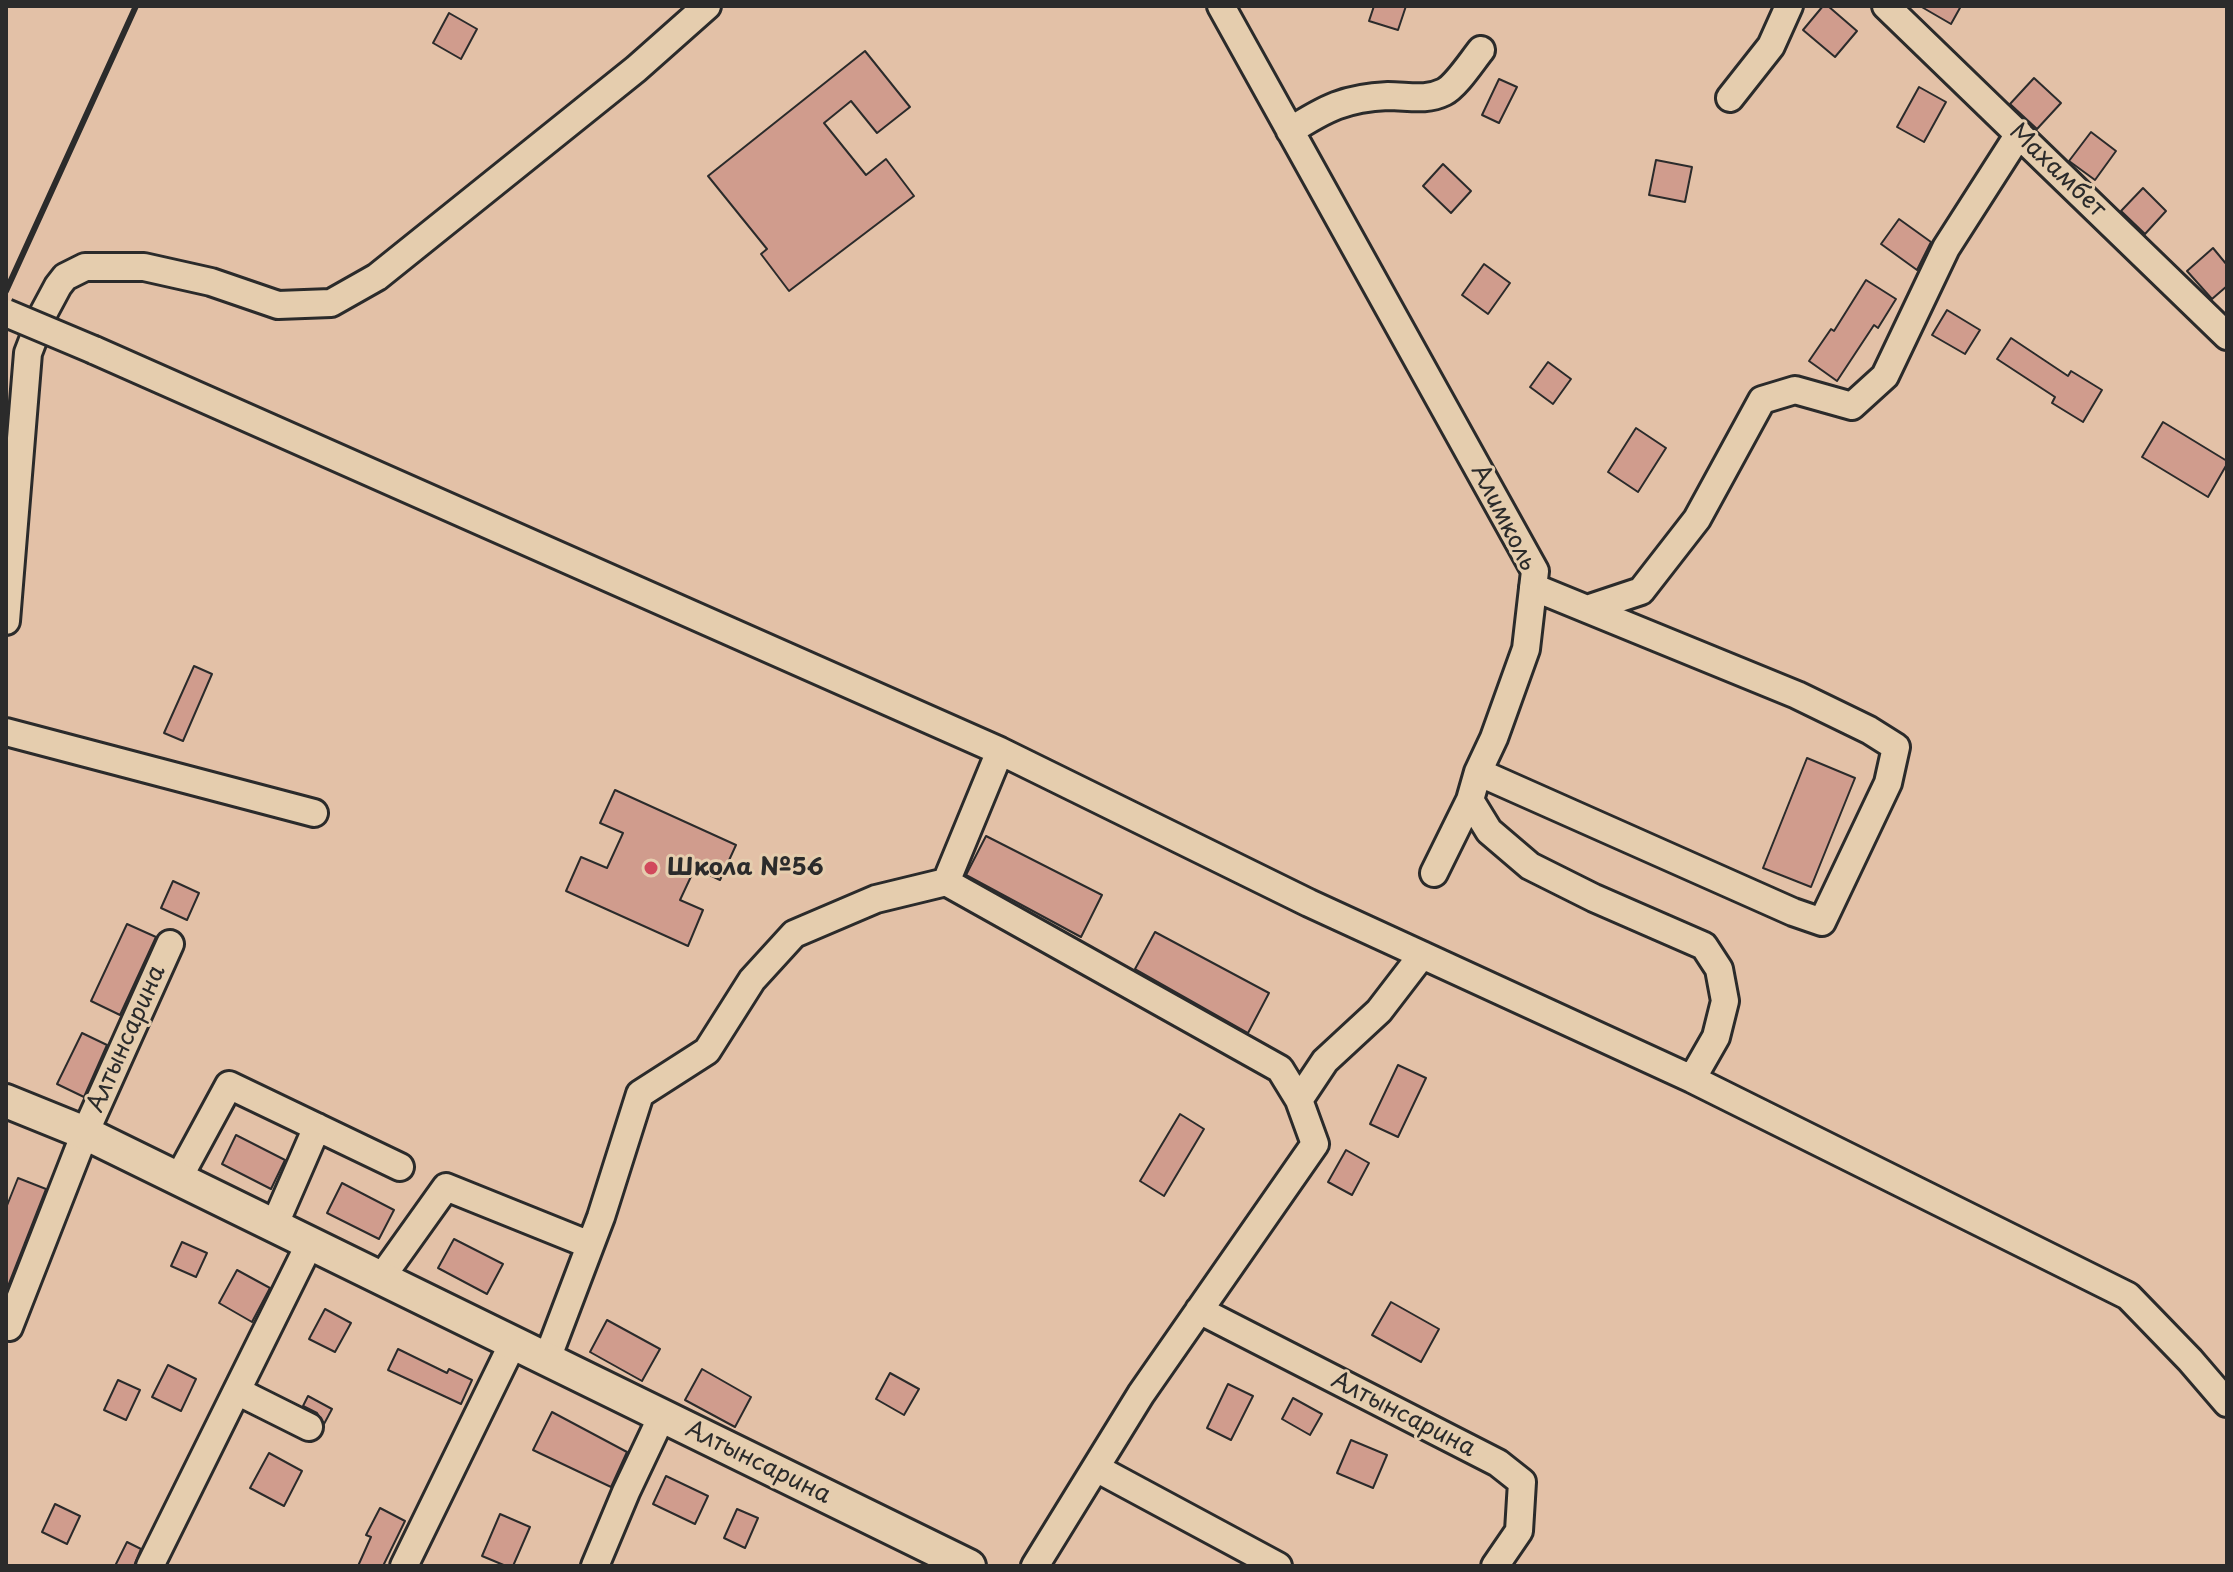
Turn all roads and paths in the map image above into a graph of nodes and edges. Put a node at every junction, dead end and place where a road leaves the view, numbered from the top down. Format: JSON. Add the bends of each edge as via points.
{"nodes":[{"id":1,"x":707,"y":6,"type":"edge"},
{"id":2,"x":1221,"y":6,"type":"edge"},
{"id":3,"x":1789,"y":6,"type":"edge"},
{"id":4,"x":1886,"y":6,"type":"edge"},
{"id":5,"x":1481,"y":50,"type":"dead end"},
{"id":6,"x":1730,"y":98,"type":"dead end"},
{"id":7,"x":1290,"y":131,"type":"junction"},
{"id":8,"x":2019,"y":134,"type":"junction"},
{"id":9,"x":6,"y":313,"type":"edge"},
{"id":10,"x":2227,"y":336,"type":"edge"},
{"id":11,"x":1533,"y":587,"type":"junction"},
{"id":12,"x":1587,"y":609,"type":"junction"},
{"id":13,"x":6,"y":621,"type":"edge"},
{"id":14,"x":6,"y":732,"type":"edge"},
{"id":15,"x":1000,"y":751,"type":"junction"},
{"id":16,"x":1478,"y":772,"type":"junction"},
{"id":17,"x":1470,"y":800,"type":"junction"},
{"id":18,"x":314,"y":813,"type":"dead end"},
{"id":19,"x":1434,"y":873,"type":"dead end"},
{"id":20,"x":946,"y":882,"type":"junction"},
{"id":21,"x":170,"y":944,"type":"dead end"},
{"id":22,"x":1422,"y":955,"type":"junction"},
{"id":23,"x":1692,"y":1079,"type":"junction"},
{"id":24,"x":1299,"y":1100,"type":"junction"},
{"id":25,"x":6,"y":1101,"type":"edge"},
{"id":26,"x":317,"y":1127,"type":"junction"},
{"id":27,"x":85,"y":1133,"type":"junction"},
{"id":28,"x":400,"y":1167,"type":"dead end"},
{"id":29,"x":178,"y":1179,"type":"junction"},
{"id":30,"x":274,"y":1226,"type":"junction"},
{"id":31,"x":310,"y":1243,"type":"junction"},
{"id":32,"x":590,"y":1245,"type":"junction"},
{"id":33,"x":381,"y":1278,"type":"junction"},
{"id":34,"x":1199,"y":1310,"type":"junction"},
{"id":35,"x":7,"y":1329,"type":"edge"},
{"id":36,"x":513,"y":1343,"type":"junction"},
{"id":37,"x":547,"y":1359,"type":"junction"},
{"id":38,"x":237,"y":1391,"type":"junction"},
{"id":39,"x":2227,"y":1403,"type":"edge"},
{"id":40,"x":662,"y":1416,"type":"junction"},
{"id":41,"x":309,"y":1427,"type":"dead end"},
{"id":42,"x":1096,"y":1468,"type":"junction"},
{"id":43,"x":150,"y":1566,"type":"edge"},
{"id":44,"x":404,"y":1566,"type":"edge"},
{"id":45,"x":595,"y":1566,"type":"edge"},
{"id":46,"x":969,"y":1566,"type":"edge"},
{"id":47,"x":1035,"y":1566,"type":"edge"},
{"id":48,"x":1278,"y":1566,"type":"edge"},
{"id":49,"x":1495,"y":1566,"type":"edge"}],
"edges":[{"from":1,"to":13,"type":"street","via":[[377,277],[331,303],[278,305],[144,267],[85,267],[65,277],[28,353]]},
{"from":2,"to":7,"type":"street","name":"Алимколь"},
{"from":3,"to":6,"type":"street","via":[[1771,46]]},
{"from":4,"to":8,"type":"street","name":"Махамбет"},
{"from":5,"to":7,"type":"street","via":[[1446,91],[1426,98],[1342,102]]},
{"from":7,"to":11,"type":"street","name":"Алимколь","via":[[1535,571]]},
{"from":8,"to":10,"type":"street","name":"Махамбет"},
{"from":8,"to":12,"type":"street","via":[[1946,248],[1885,376],[1852,406],[1795,390],[1762,400],[1697,519],[1641,591]]},
{"from":9,"to":15,"type":"street","bridge":true},
{"from":11,"to":12,"type":"street"},
{"from":11,"to":16,"type":"street","name":"Алимколь","via":[[1526,649]]},
{"from":12,"to":16,"type":"street","via":[[1797,695],[1896,747],[1888,783],[1822,922]]},
{"from":14,"to":18,"type":"street"},
{"from":15,"to":20,"type":"street"},
{"from":15,"to":22,"type":"street"},
{"from":16,"to":17,"type":"street","name":"Алимколь"},
{"from":17,"to":19,"type":"street","name":"Алимколь"},
{"from":17,"to":23,"type":"street","via":[[1489,831],[1530,866],[1704,946],[1719,969],[1725,1001],[1716,1037]]},
{"from":20,"to":24,"type":"street","via":[[1280,1069]]},
{"from":20,"to":32,"type":"street","via":[[876,899],[794,934],[752,980],[707,1051],[640,1094]]},
{"from":21,"to":27,"type":"street","name":"Алтынсарина"},
{"from":22,"to":23,"type":"street"},
{"from":22,"to":24,"type":"street","via":[[1379,1011],[1325,1061]]},
{"from":23,"to":39,"type":"street","via":[[2128,1296]]},
{"from":24,"to":34,"type":"street","via":[[1315,1144]]},
{"from":25,"to":27,"type":"main road","name":"Алтынсарина"},
{"from":26,"to":28,"type":"street"},
{"from":26,"to":29,"type":"street","via":[[229,1085]]},
{"from":26,"to":30,"type":"street"},
{"from":27,"to":29,"type":"main road","name":"Алтынсарина"},
{"from":27,"to":35,"type":"street","name":"Алтынсарина"},
{"from":29,"to":30,"type":"main road","name":"Алтынсарина"},
{"from":30,"to":31,"type":"main road","name":"Алтынсарина"},
{"from":31,"to":33,"type":"main road","name":"Алтынсарина"},
{"from":31,"to":38,"type":"street"},
{"from":32,"to":33,"type":"street","via":[[446,1187]]},
{"from":32,"to":37,"type":"street"},
{"from":33,"to":36,"type":"main road","name":"Алтынсарина"},
{"from":34,"to":42,"type":"street"},
{"from":34,"to":49,"type":"street","name":"Алтынсарина","via":[[1498,1463],[1522,1482],[1519,1531]]},
{"from":36,"to":37,"type":"main road","name":"Алтынсарина"},
{"from":36,"to":44,"type":"street"},
{"from":37,"to":40,"type":"main road","name":"Алтынсарина"},
{"from":38,"to":41,"type":"street"},
{"from":38,"to":43,"type":"street"},
{"from":40,"to":45,"type":"street"},
{"from":40,"to":46,"type":"main road","name":"Алтынсарина"},
{"from":42,"to":47,"type":"street"},
{"from":42,"to":48,"type":"street"}]}
